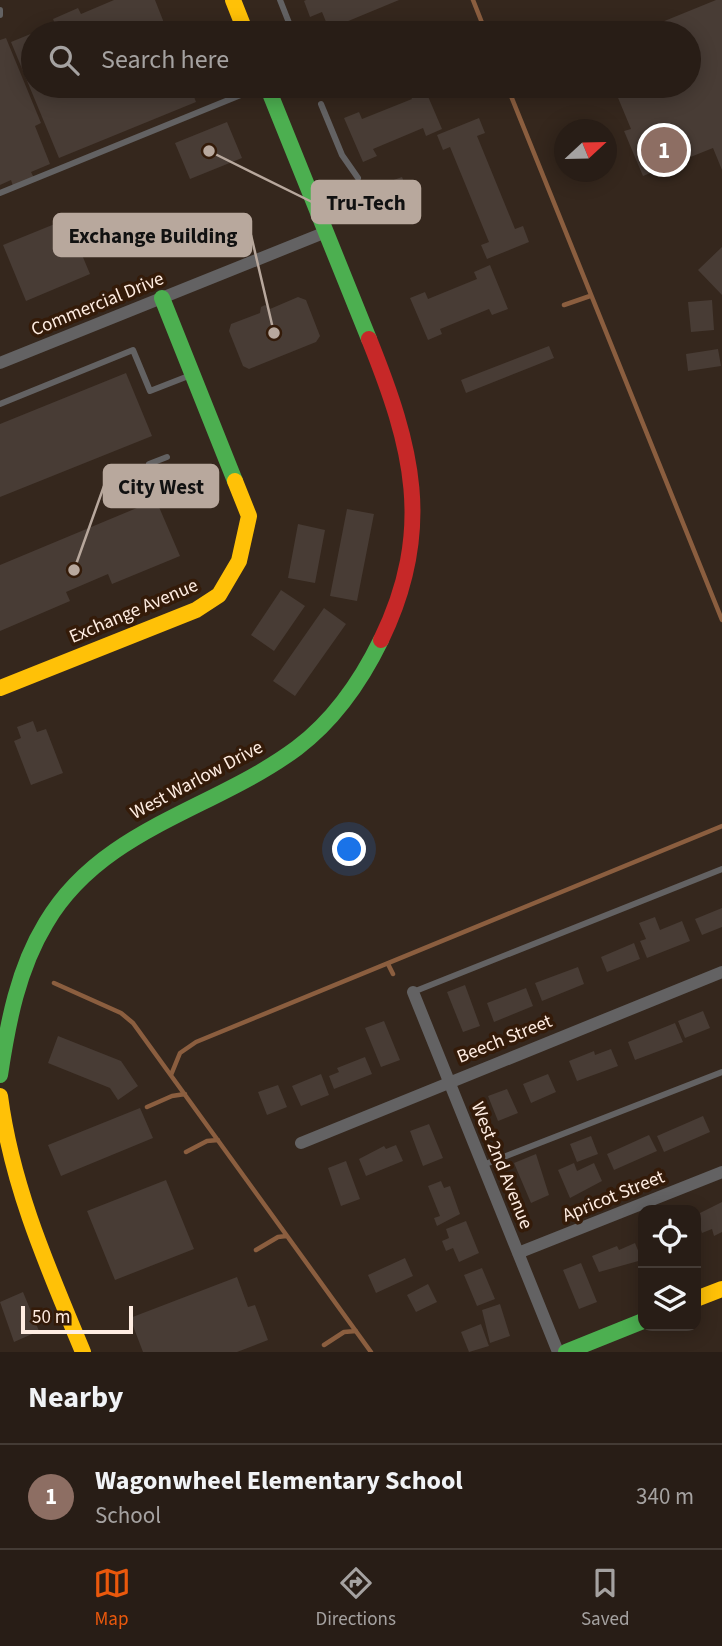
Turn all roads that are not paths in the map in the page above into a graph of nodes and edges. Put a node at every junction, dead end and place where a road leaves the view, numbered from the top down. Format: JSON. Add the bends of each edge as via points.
{"nodes":[{"id":1,"x":233,"y":0,"type":"edge"},
{"id":2,"x":280,"y":0,"type":"edge"},
{"id":3,"x":0,"y":9,"type":"edge"},
{"id":4,"x":0,"y":15,"type":"edge"},
{"id":5,"x":241,"y":21,"type":"edge"},
{"id":6,"x":288,"y":21,"type":"edge"},
{"id":7,"x":235,"y":98,"type":"edge"},
{"id":8,"x":270,"y":98,"type":"edge"},
{"id":9,"x":321,"y":104,"type":"dead end"},
{"id":10,"x":358,"y":178,"type":"dead end"},
{"id":11,"x":0,"y":193,"type":"edge"},
{"id":12,"x":326,"y":232,"type":"junction"},
{"id":13,"x":162,"y":298,"type":"junction"},
{"id":14,"x":0,"y":363,"type":"edge"},
{"id":15,"x":192,"y":374,"type":"junction"},
{"id":16,"x":0,"y":404,"type":"edge"},
{"id":17,"x":167,"y":457,"type":"dead end"},
{"id":18,"x":149,"y":464,"type":"dead end"},
{"id":19,"x":0,"y":688,"type":"edge"},
{"id":20,"x":722,"y":869,"type":"edge"},
{"id":21,"x":722,"y":972,"type":"edge"},
{"id":22,"x":413,"y":992,"type":"joint"},
{"id":23,"x":3,"y":1030,"type":"edge"},
{"id":24,"x":722,"y":1072,"type":"edge"},
{"id":25,"x":0,"y":1074,"type":"edge"},
{"id":26,"x":449,"y":1081,"type":"junction"},
{"id":27,"x":0,"y":1096,"type":"edge"},
{"id":28,"x":301,"y":1143,"type":"dead end"},
{"id":29,"x":483,"y":1165,"type":"junction"},
{"id":30,"x":722,"y":1172,"type":"edge"},
{"id":31,"x":518,"y":1254,"type":"junction"},
{"id":32,"x":722,"y":1289,"type":"edge"},
{"id":33,"x":701,"y":1297,"type":"edge"},
{"id":34,"x":638,"y":1323,"type":"edge"},
{"id":35,"x":83,"y":1352,"type":"edge"},
{"id":36,"x":558,"y":1352,"type":"edge"},
{"id":37,"x":566,"y":1352,"type":"edge"}],
"edges":[{"from":1,"to":5,"type":"street"},
{"from":2,"to":6,"type":"lane"},
{"from":3,"to":4,"type":"lane"},
{"from":7,"to":11,"type":"lane"},
{"from":8,"to":12,"type":"street","name":"West Warlow Drive"},
{"from":9,"to":10,"type":"lane","via":[[342,155]]},
{"from":12,"to":13,"type":"street","name":"Commercial Drive"},
{"from":12,"to":23,"type":"street","name":"West Warlow Drive","via":[[397,410],[407,449],[413,517],[401,592],[389,627],[343,701],[312,733],[268,767],[126,840],[86,873],[58,904],[28,959]]},
{"from":13,"to":14,"type":"street","name":"Commercial Drive"},
{"from":13,"to":15,"type":"street","name":"Exchange Avenue"},
{"from":15,"to":16,"type":"lane","via":[[150,391],[133,350]]},
{"from":15,"to":19,"type":"street","name":"Exchange Avenue","via":[[249,516],[239,561],[219,595],[195,610]]},
{"from":17,"to":18,"type":"lane"},
{"from":20,"to":22,"type":"lane"},
{"from":21,"to":26,"type":"street","name":"Beech Street"},
{"from":22,"to":26,"type":"street","name":"West 2nd Avenue"},
{"from":23,"to":25,"type":"street","name":"West Warlow Drive"},
{"from":24,"to":29,"type":"lane"},
{"from":26,"to":28,"type":"street","name":"Beech Street"},
{"from":26,"to":29,"type":"street","name":"West 2nd Avenue"},
{"from":27,"to":35,"type":"street","via":[[12,1168],[28,1219]]},
{"from":29,"to":31,"type":"street","name":"West 2nd Avenue"},
{"from":30,"to":31,"type":"street","name":"Apricot Street"},
{"from":31,"to":36,"type":"street","name":"West 2nd Avenue"},
{"from":32,"to":33,"type":"street"},
{"from":34,"to":37,"type":"street"}]}
